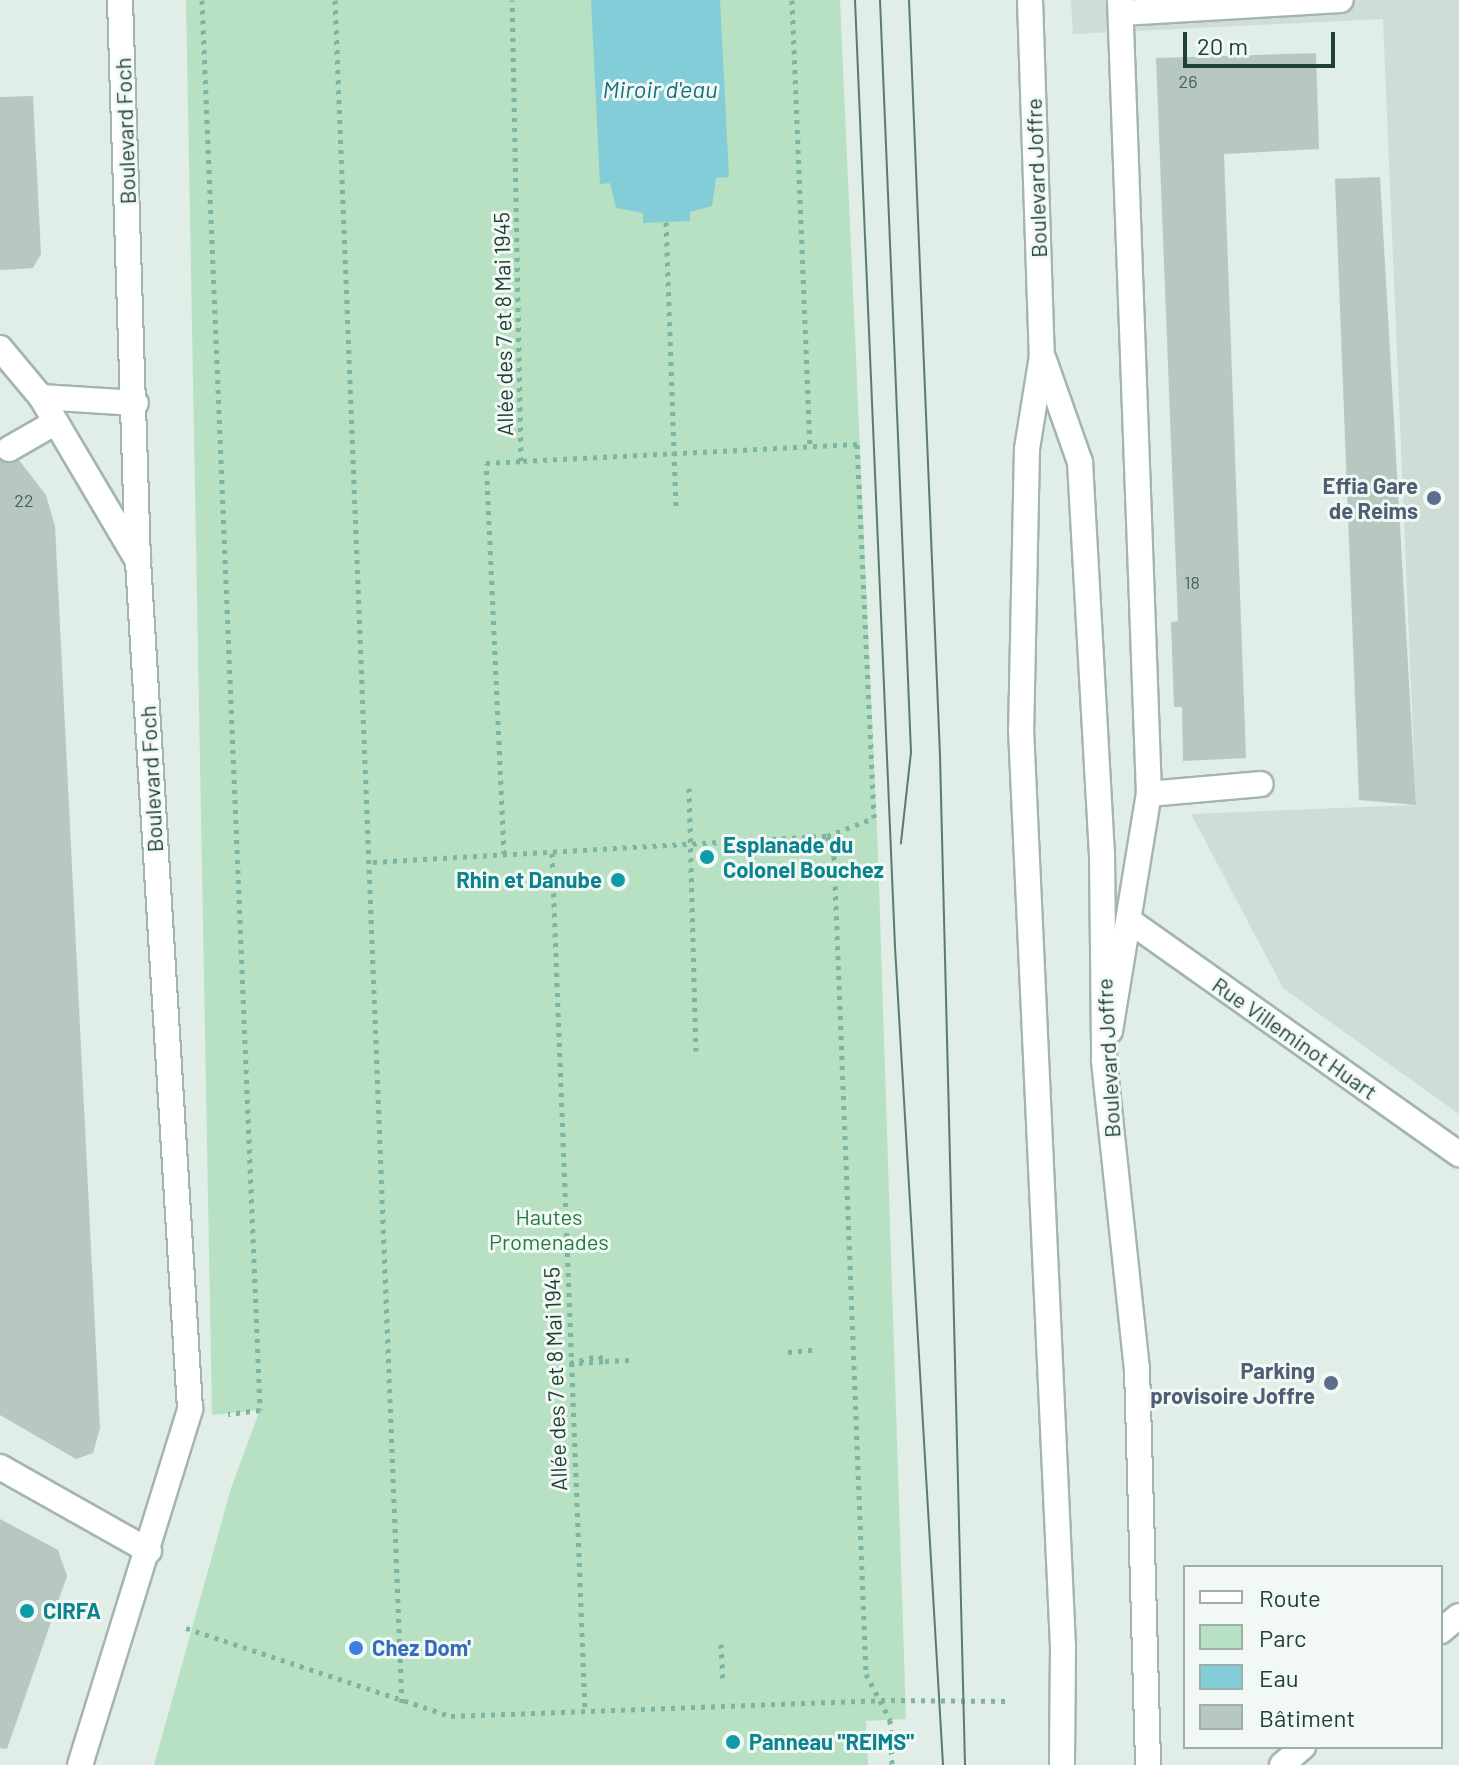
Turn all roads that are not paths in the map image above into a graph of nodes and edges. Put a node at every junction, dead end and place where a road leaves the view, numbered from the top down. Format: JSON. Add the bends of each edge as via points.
{"nodes":[{"id":1,"x":120,"y":0,"type":"edge"},
{"id":2,"x":1030,"y":0,"type":"edge"},
{"id":3,"x":1341,"y":0,"type":"edge"},
{"id":4,"x":1157,"y":6,"type":"edge"},
{"id":5,"x":1121,"y":7,"type":"edge"},
{"id":6,"x":0,"y":348,"type":"edge"},
{"id":7,"x":1042,"y":356,"type":"junction"},
{"id":8,"x":41,"y":397,"type":"junction"},
{"id":9,"x":136,"y":403,"type":"junction"},
{"id":10,"x":56,"y":422,"type":"junction"},
{"id":11,"x":9,"y":449,"type":"dead end"},
{"id":12,"x":138,"y":561,"type":"junction"},
{"id":13,"x":1261,"y":784,"type":"dead end"},
{"id":14,"x":1149,"y":794,"type":"junction"},
{"id":15,"x":1131,"y":922,"type":"junction"},
{"id":16,"x":1104,"y":1061,"type":"junction"},
{"id":17,"x":1459,"y":1154,"type":"edge"},
{"id":18,"x":0,"y":1467,"type":"edge"},
{"id":19,"x":149,"y":1551,"type":"junction"},
{"id":20,"x":1459,"y":1616,"type":"edge"},
{"id":21,"x":1443,"y":1629,"type":"edge"},
{"id":22,"x":1059,"y":1701,"type":"junction"},
{"id":23,"x":1301,"y":1749,"type":"edge"},
{"id":24,"x":80,"y":1765,"type":"edge"},
{"id":25,"x":1045,"y":1765,"type":"edge"},
{"id":26,"x":1062,"y":1765,"type":"edge"},
{"id":27,"x":1148,"y":1765,"type":"edge"},
{"id":28,"x":1282,"y":1765,"type":"edge"}],
"edges":[{"from":1,"to":9,"type":"main road","name":"Boulevard Foch"},
{"from":2,"to":7,"type":"main road","name":"Boulevard Joffre"},
{"from":3,"to":4,"type":"main road"},
{"from":4,"to":5,"type":"main road"},
{"from":5,"to":14,"type":"main road"},
{"from":6,"to":8,"type":"main road"},
{"from":7,"to":16,"type":"main road","name":"Boulevard Joffre","via":[[1080,462],[1102,854]]},
{"from":7,"to":22,"type":"main road","name":"Boulevard Joffre","via":[[1027,449],[1021,729],[1062,1630]]},
{"from":8,"to":9,"type":"main road"},
{"from":8,"to":10,"type":"main road"},
{"from":9,"to":12,"type":"main road","name":"Boulevard Foch"},
{"from":10,"to":11,"type":"main road"},
{"from":10,"to":12,"type":"main road"},
{"from":12,"to":19,"type":"main road","name":"Boulevard Foch","via":[[190,1409]]},
{"from":13,"to":14,"type":"main road"},
{"from":14,"to":15,"type":"main road"},
{"from":15,"to":16,"type":"main road"},
{"from":15,"to":17,"type":"main road","name":"Rue Villeminot Huart"},
{"from":16,"to":27,"type":"main road","name":"Boulevard Joffre","via":[[1137,1368]]},
{"from":18,"to":19,"type":"main road"},
{"from":19,"to":24,"type":"main road","name":"Boulevard Foch"},
{"from":20,"to":21,"type":"main road"},
{"from":22,"to":25,"type":"main road"},
{"from":22,"to":26,"type":"main road"},
{"from":23,"to":28,"type":"main road"}]}
